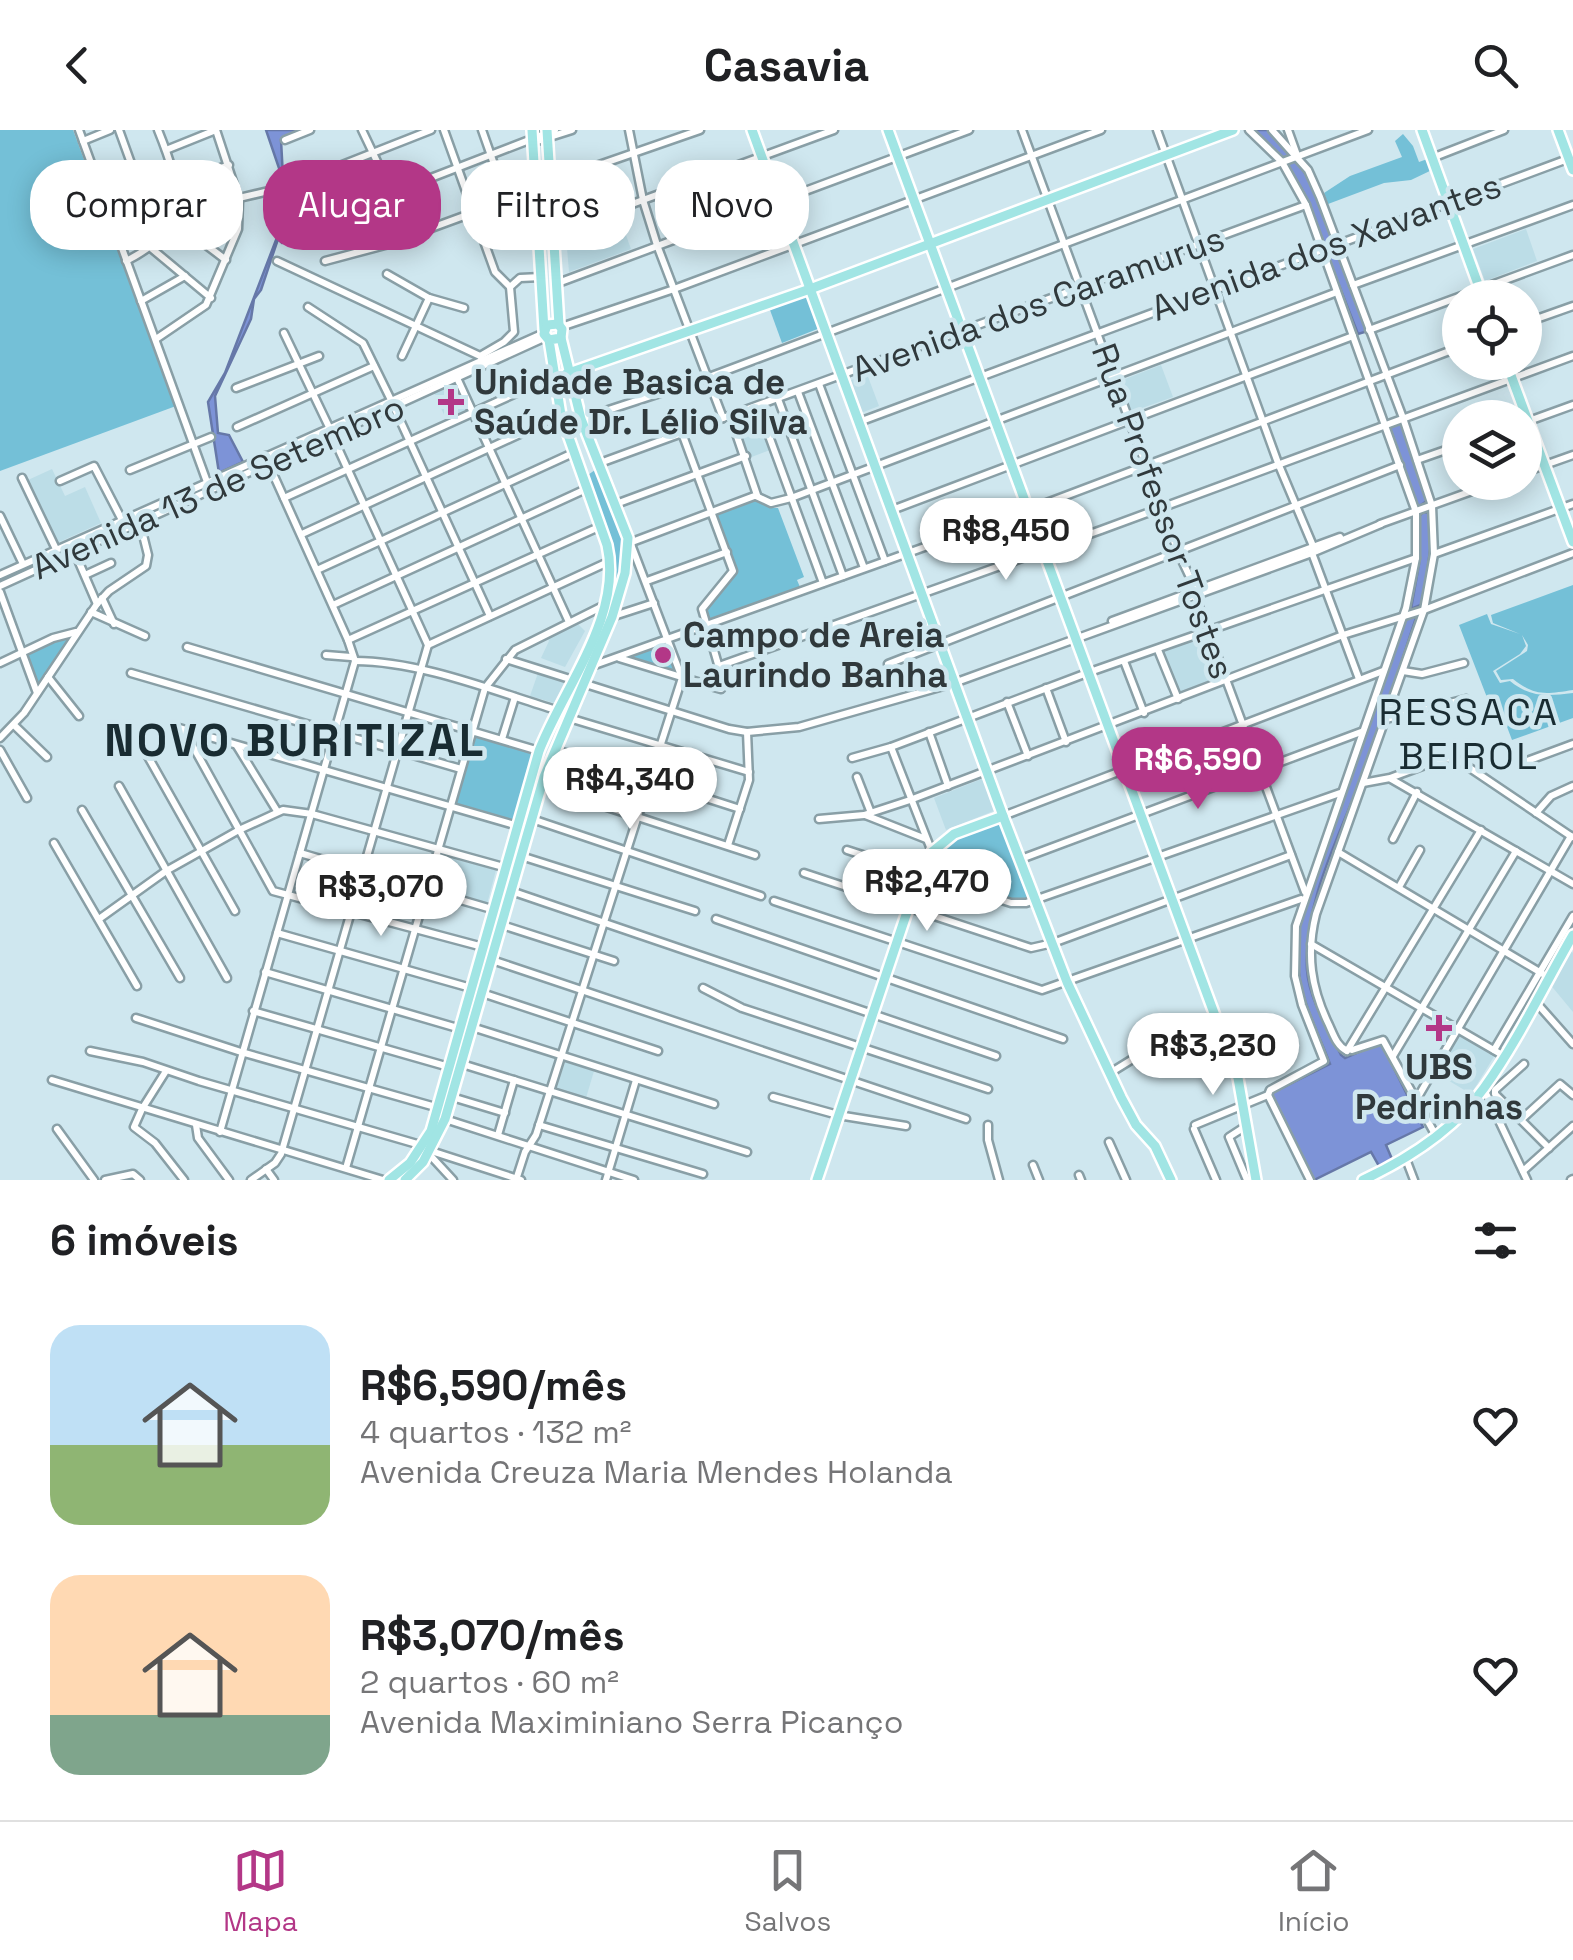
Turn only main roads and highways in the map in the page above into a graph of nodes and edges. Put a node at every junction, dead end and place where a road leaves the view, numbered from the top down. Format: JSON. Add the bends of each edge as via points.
{"nodes":[{"id":1,"x":752,"y":130,"type":"edge"},
{"id":2,"x":888,"y":130,"type":"edge"},
{"id":3,"x":1233,"y":130,"type":"edge"},
{"id":4,"x":1422,"y":130,"type":"edge"},
{"id":5,"x":1558,"y":130,"type":"edge"},
{"id":6,"x":549,"y":133,"type":"edge"},
{"id":7,"x":531,"y":139,"type":"edge"},
{"id":8,"x":1571,"y":157,"type":"edge"},
{"id":9,"x":1573,"y":170,"type":"edge"},
{"id":10,"x":930,"y":244,"type":"junction"},
{"id":11,"x":1476,"y":280,"type":"edge"},
{"id":12,"x":810,"y":289,"type":"junction"},
{"id":13,"x":563,"y":328,"type":"junction"},
{"id":14,"x":546,"y":335,"type":"junction"},
{"id":15,"x":568,"y":374,"type":"junction"},
{"id":16,"x":554,"y":376,"type":"junction"},
{"id":17,"x":1542,"y":460,"type":"edge"},
{"id":18,"x":600,"y":463,"type":"junction"},
{"id":19,"x":580,"y":470,"type":"junction"},
{"id":20,"x":623,"y":524,"type":"junction"},
{"id":21,"x":602,"y":530,"type":"junction"},
{"id":22,"x":1573,"y":542,"type":"edge"},
{"id":23,"x":528,"y":790,"type":"junction"},
{"id":24,"x":541,"y":790,"type":"junction"},
{"id":25,"x":530,"y":805,"type":"junction"},
{"id":26,"x":1002,"y":816,"type":"junction"},
{"id":27,"x":1573,"y":934,"type":"edge"},
{"id":28,"x":477,"y":991,"type":"junction"},
{"id":29,"x":467,"y":1028,"type":"junction"},
{"id":30,"x":450,"y":1091,"type":"junction"},
{"id":31,"x":428,"y":1150,"type":"junction"},
{"id":32,"x":406,"y":1179,"type":"edge"},
{"id":33,"x":1368,"y":1179,"type":"edge"},
{"id":34,"x":386,"y":1180,"type":"edge"},
{"id":35,"x":817,"y":1180,"type":"edge"},
{"id":36,"x":1171,"y":1180,"type":"edge"},
{"id":37,"x":1256,"y":1180,"type":"edge"}],
"edges":[{"from":1,"to":12,"type":"main road"},
{"from":2,"to":10,"type":"main road"},
{"from":3,"to":10,"type":"main road"},
{"from":4,"to":11,"type":"main road"},
{"from":5,"to":8,"type":"main road"},
{"from":6,"to":13,"type":"main road"},
{"from":7,"to":14,"type":"main road"},
{"from":8,"to":9,"type":"main road"},
{"from":10,"to":12,"type":"main road"},
{"from":10,"to":37,"type":"main road","via":[[1215,1015],[1244,1105]]},
{"from":12,"to":15,"type":"main road"},
{"from":12,"to":26,"type":"main road"},
{"from":13,"to":14,"type":"main road"},
{"from":13,"to":14,"type":"main road","via":[[550,324]]},
{"from":13,"to":15,"type":"main road"},
{"from":14,"to":16,"type":"main road"},
{"from":15,"to":16,"type":"main road"},
{"from":15,"to":18,"type":"main road"},
{"from":16,"to":19,"type":"main road"},
{"from":17,"to":22,"type":"main road"},
{"from":18,"to":19,"type":"main road"},
{"from":18,"to":20,"type":"main road"},
{"from":19,"to":21,"type":"main road"},
{"from":20,"to":21,"type":"main road","via":[[616,534]]},
{"from":20,"to":24,"type":"main road","via":[[630,540],[612,617]]},
{"from":21,"to":23,"type":"main road","via":[[610,561],[608,604],[556,710]]},
{"from":23,"to":24,"type":"main road"},
{"from":23,"to":25,"type":"main road"},
{"from":24,"to":25,"type":"main road"},
{"from":25,"to":28,"type":"main road","via":[[518,826]]},
{"from":25,"to":28,"type":"main road","via":[[522,856]]},
{"from":26,"to":35,"type":"main road","via":[[954,834],[932,852],[920,874]]},
{"from":26,"to":36,"type":"main road","via":[[1109,1074]]},
{"from":27,"to":33,"type":"main road","via":[[1484,1089],[1436,1136]]},
{"from":28,"to":29,"type":"main road"},
{"from":29,"to":30,"type":"main road"},
{"from":29,"to":30,"type":"main road","via":[[450,1068]]},
{"from":30,"to":31,"type":"main road"},
{"from":30,"to":31,"type":"main road","via":[[445,1119]]},
{"from":31,"to":32,"type":"main road"},
{"from":31,"to":34,"type":"main road"}]}
